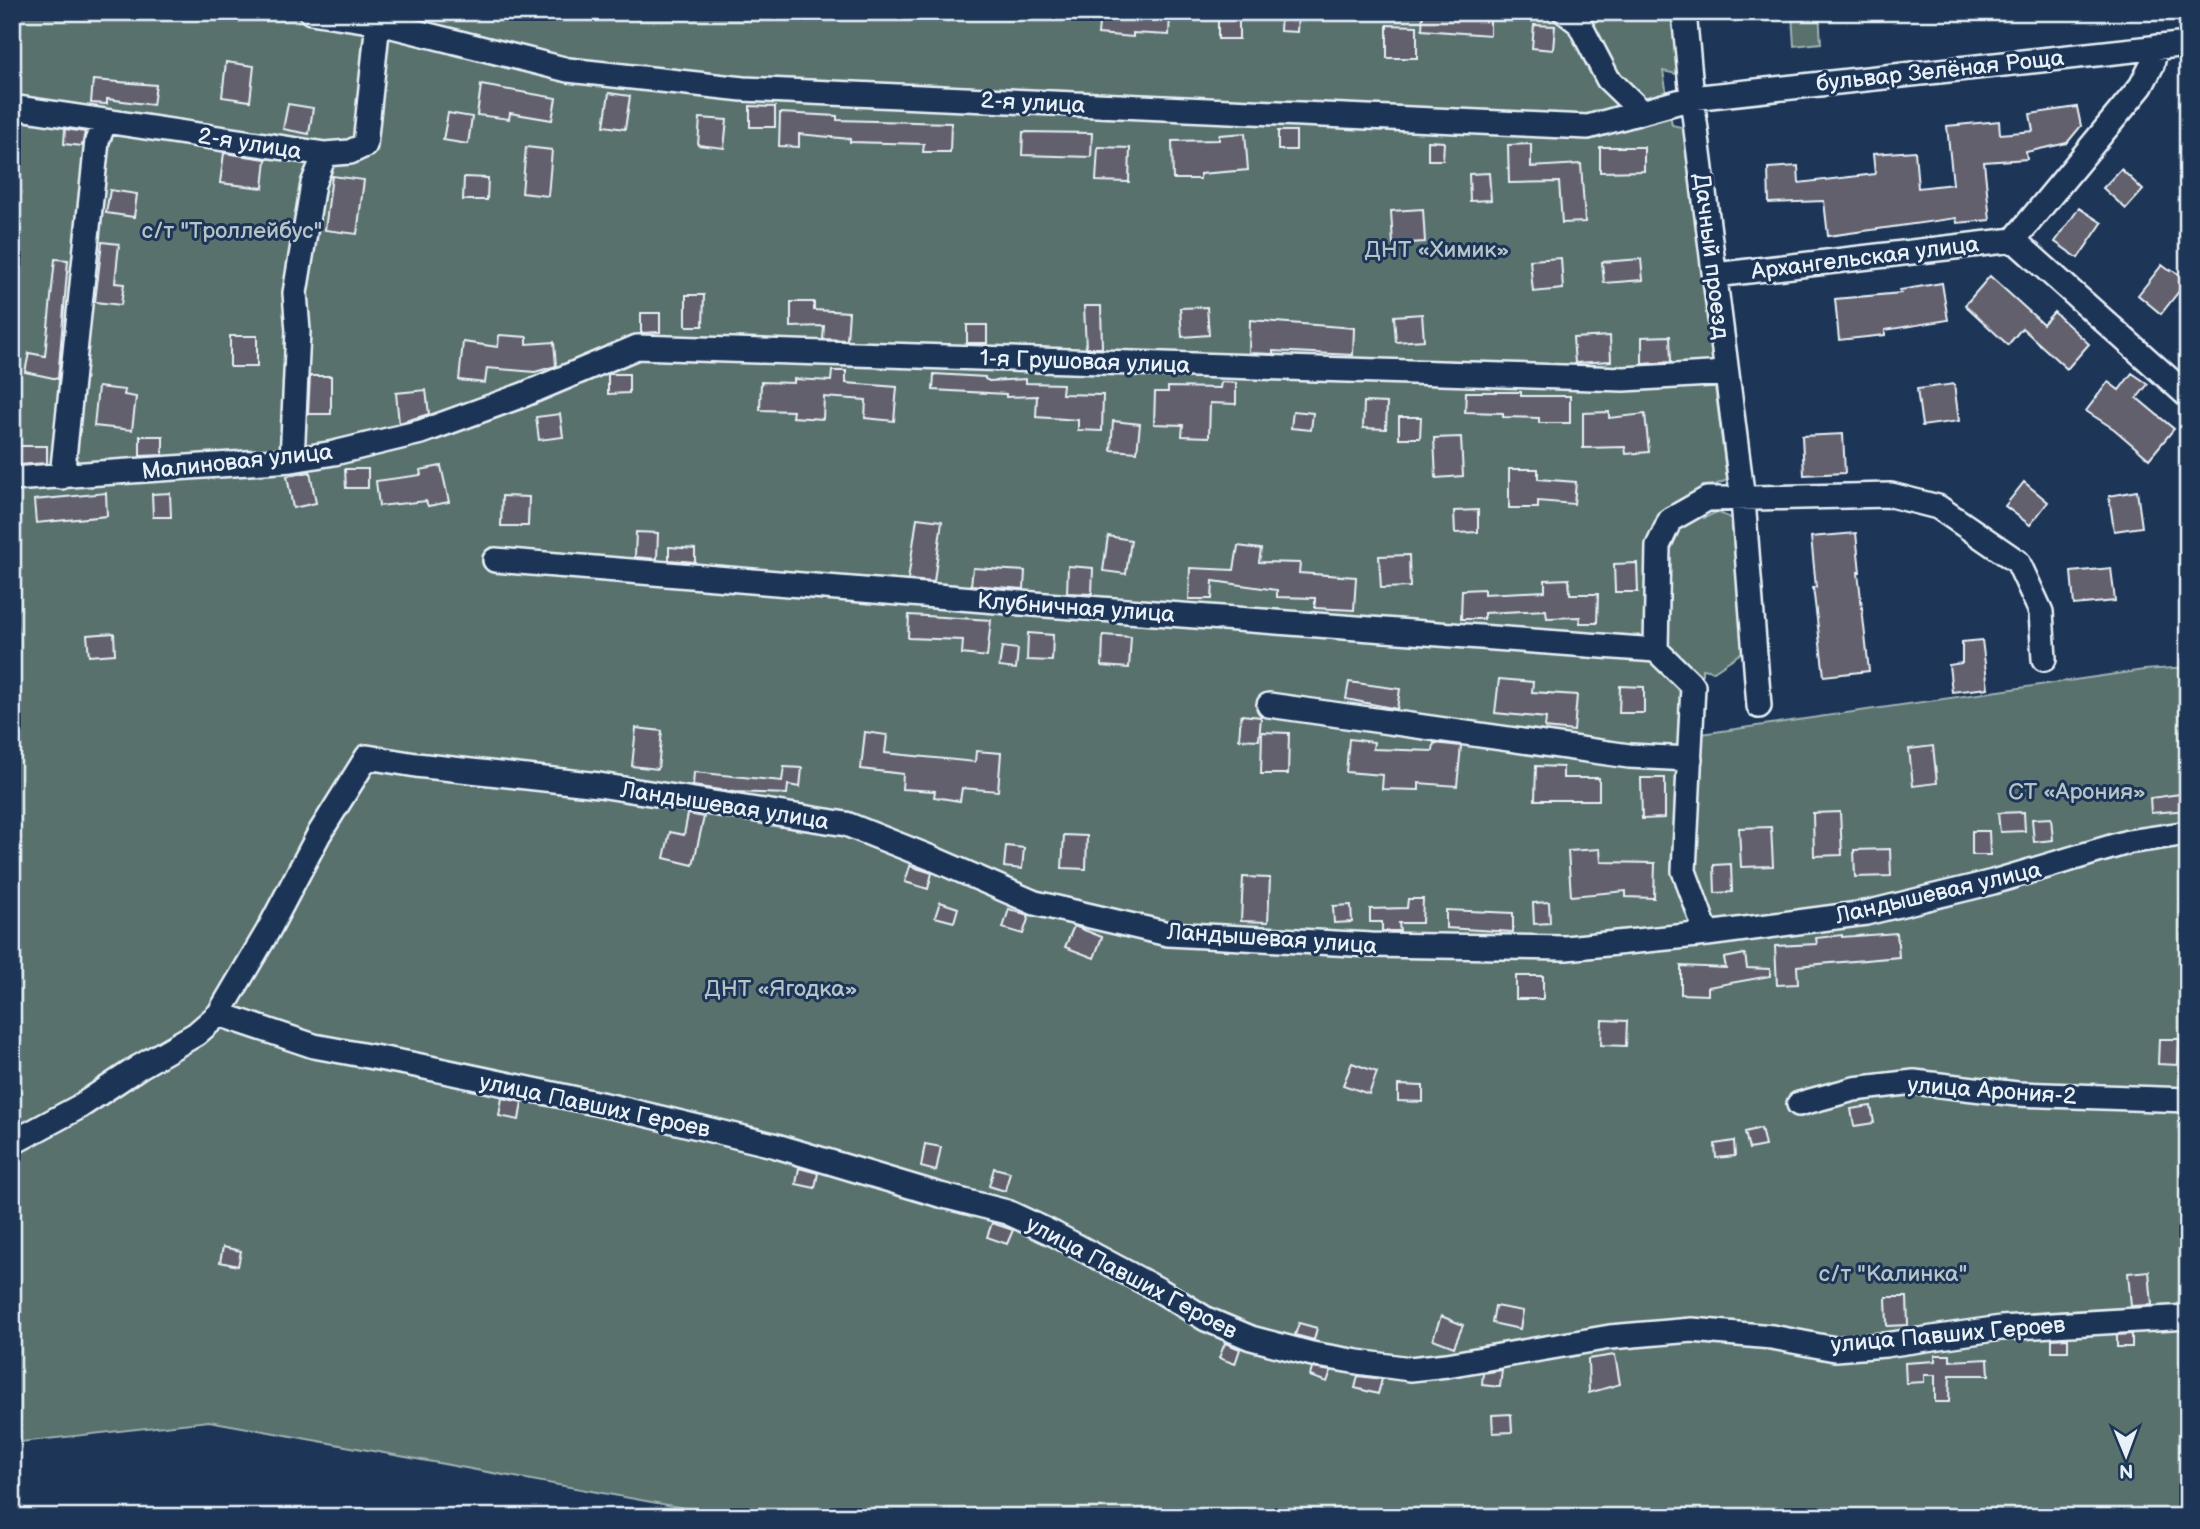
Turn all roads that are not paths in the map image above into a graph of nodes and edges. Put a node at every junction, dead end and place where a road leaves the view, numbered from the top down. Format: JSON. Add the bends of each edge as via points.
{"nodes":[{"id":1,"x":311,"y":12,"type":"edge"},
{"id":2,"x":1565,"y":12,"type":"edge"},
{"id":3,"x":1684,"y":12,"type":"edge"},
{"id":4,"x":377,"y":17,"type":"edge"},
{"id":5,"x":2188,"y":44,"type":"edge"},
{"id":6,"x":2156,"y":47,"type":"junction"},
{"id":7,"x":1692,"y":98,"type":"junction"},
{"id":8,"x":12,"y":107,"type":"edge"},
{"id":9,"x":1643,"y":112,"type":"junction"},
{"id":10,"x":105,"y":121,"type":"junction"},
{"id":11,"x":325,"y":154,"type":"junction"},
{"id":12,"x":2014,"y":240,"type":"junction"},
{"id":13,"x":1715,"y":275,"type":"junction"},
{"id":14,"x":1727,"y":373,"type":"junction"},
{"id":15,"x":2188,"y":396,"type":"edge"},
{"id":16,"x":457,"y":419,"type":"joint"},
{"id":17,"x":292,"y":460,"type":"junction"},
{"id":18,"x":62,"y":477,"type":"junction"},
{"id":19,"x":12,"y":479,"type":"edge"},
{"id":20,"x":1743,"y":500,"type":"junction"},
{"id":21,"x":495,"y":560,"type":"dead end"},
{"id":22,"x":1656,"y":650,"type":"junction"},
{"id":23,"x":2044,"y":659,"type":"dead end"},
{"id":24,"x":1269,"y":705,"type":"dead end"},
{"id":25,"x":1759,"y":706,"type":"dead end"},
{"id":26,"x":1690,"y":759,"type":"junction"},
{"id":27,"x":2188,"y":833,"type":"edge"},
{"id":28,"x":1707,"y":934,"type":"junction"},
{"id":29,"x":219,"y":1014,"type":"junction"},
{"id":30,"x":2188,"y":1100,"type":"edge"},
{"id":31,"x":1799,"y":1104,"type":"dead end"},
{"id":32,"x":12,"y":1143,"type":"edge"},
{"id":33,"x":2188,"y":1317,"type":"edge"}],
"edges":[{"from":1,"to":4,"type":"street","name":"2-я улица"},
{"from":2,"to":9,"type":"street","via":[[1579,23],[1608,79]]},
{"from":3,"to":7,"type":"street","name":"Дачный проезд"},
{"from":4,"to":9,"type":"street","name":"2-я улица","via":[[568,69],[743,89],[1588,127]]},
{"from":4,"to":11,"type":"street","name":"2-я улица","via":[[365,145],[350,152]]},
{"from":5,"to":6,"type":"street","name":"бульвар Зелёная Роща"},
{"from":6,"to":7,"type":"street","name":"бульвар Зелёная Роща"},
{"from":6,"to":12,"type":"street","via":[[2141,86]]},
{"from":7,"to":9,"type":"street","name":"2-я улица"},
{"from":7,"to":13,"type":"street","name":"Дачный проезд"},
{"from":8,"to":10,"type":"street","name":"2-я улица"},
{"from":10,"to":11,"type":"street","name":"2-я улица"},
{"from":10,"to":18,"type":"street","via":[[97,141]]},
{"from":11,"to":17,"type":"street","via":[[313,184],[295,293],[298,331]]},
{"from":12,"to":13,"type":"street","name":"Архангельская улица"},
{"from":12,"to":15,"type":"street"},
{"from":13,"to":14,"type":"street","name":"Дачный проезд"},
{"from":14,"to":16,"type":"street","name":"1-я Грушовая улица","via":[[1624,379],[637,347]]},
{"from":14,"to":20,"type":"street","name":"Дачный проезд"},
{"from":16,"to":17,"type":"street","name":"Малиновая улица","via":[[421,432]]},
{"from":17,"to":18,"type":"street","name":"Малиновая улица"},
{"from":18,"to":19,"type":"street","name":"Малиновая улица"},
{"from":20,"to":22,"type":"street","via":[[1707,499],[1670,520],[1658,546]]},
{"from":20,"to":23,"type":"street","via":[[1891,495],[1938,507],[2018,562],[2041,612]]},
{"from":20,"to":25,"type":"street","name":"Дачный проезд"},
{"from":21,"to":22,"type":"street","name":"Клубничная улица"},
{"from":22,"to":26,"type":"street","via":[[1693,686]]},
{"from":24,"to":26,"type":"street","via":[[1629,756]]},
{"from":26,"to":28,"type":"street","via":[[1685,872]]},
{"from":27,"to":28,"type":"street","name":"Ландышевая улица","via":[[2128,842],[1866,913]]},
{"from":28,"to":29,"type":"street","name":"Ландышевая улица","via":[[1566,948],[1371,945],[1168,934],[1035,903],[846,824],[599,785],[367,757]]},
{"from":29,"to":32,"type":"street","via":[[196,1034],[79,1107]]},
{"from":29,"to":33,"type":"street","name":"улица Павших Героев","via":[[314,1046],[620,1108],[774,1145],[1007,1212],[1228,1329],[1300,1351],[1358,1362],[1410,1369],[1435,1367],[1610,1337],[1692,1330],[1772,1336],[1836,1349],[2001,1328]]},
{"from":30,"to":31,"type":"street","name":"улица Арония-2","via":[[2017,1094],[1914,1082],[1854,1089]]}]}
